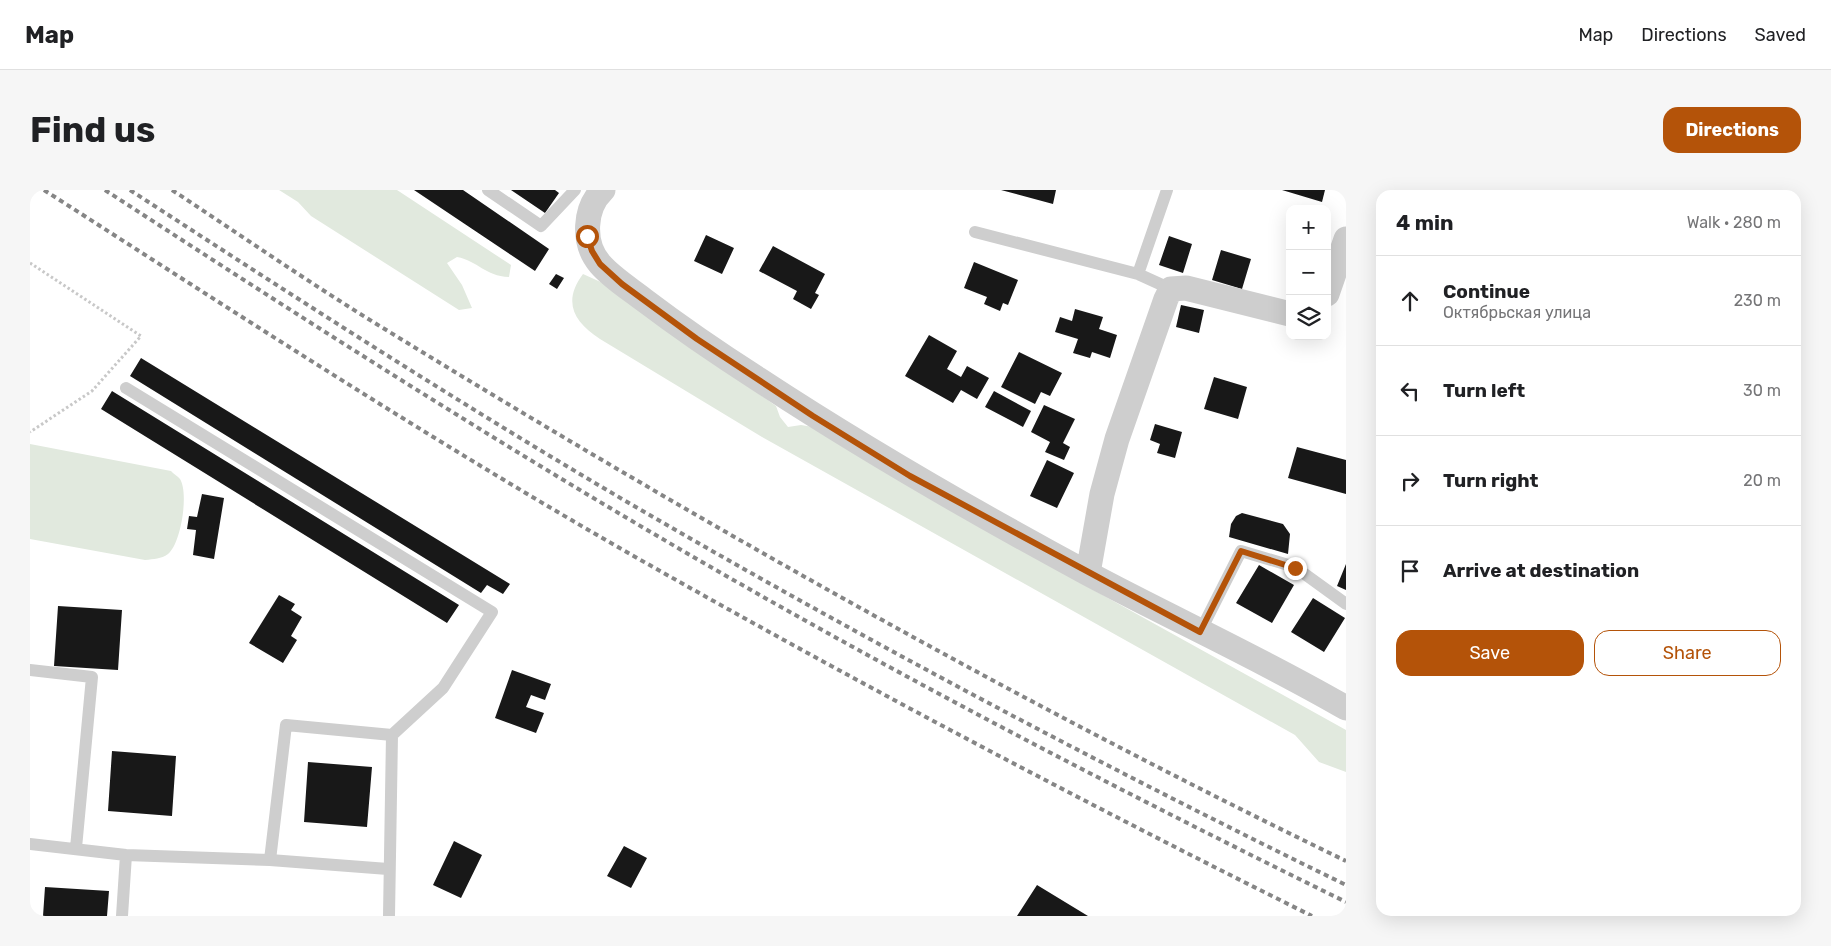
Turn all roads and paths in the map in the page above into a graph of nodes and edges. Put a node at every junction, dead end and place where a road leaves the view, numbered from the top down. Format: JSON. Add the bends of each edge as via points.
{"nodes":[{"id":1,"x":488,"y":190,"type":"edge"},
{"id":2,"x":1167,"y":190,"type":"edge"},
{"id":3,"x":591,"y":194,"type":"edge"},
{"id":4,"x":975,"y":232,"type":"dead end"},
{"id":5,"x":1346,"y":239,"type":"edge"},
{"id":6,"x":30,"y":263,"type":"edge"},
{"id":7,"x":1138,"y":274,"type":"junction"},
{"id":8,"x":1331,"y":282,"type":"edge"},
{"id":9,"x":1171,"y":289,"type":"junction"},
{"id":10,"x":1286,"y":313,"type":"edge"},
{"id":11,"x":126,"y":388,"type":"dead end"},
{"id":12,"x":30,"y":432,"type":"edge"},
{"id":13,"x":1088,"y":573,"type":"junction"},
{"id":14,"x":1346,"y":604,"type":"edge"},
{"id":15,"x":1200,"y":632,"type":"junction"},
{"id":16,"x":30,"y":670,"type":"edge"},
{"id":17,"x":1346,"y":708,"type":"edge"},
{"id":18,"x":392,"y":735,"type":"junction"},
{"id":19,"x":30,"y":844,"type":"edge"},
{"id":20,"x":76,"y":848,"type":"junction"},
{"id":21,"x":126,"y":855,"type":"junction"},
{"id":22,"x":270,"y":860,"type":"junction"},
{"id":23,"x":388,"y":869,"type":"junction"},
{"id":24,"x":122,"y":916,"type":"edge"},
{"id":25,"x":389,"y":916,"type":"edge"}],
"edges":[{"from":1,"to":3,"type":"lane","via":[[541,226]]},
{"from":2,"to":7,"type":"lane"},
{"from":3,"to":13,"type":"street","via":[[587,236],[600,264],[697,339],[910,476]]},
{"from":4,"to":7,"type":"lane"},
{"from":5,"to":8,"type":"street"},
{"from":6,"to":12,"type":"path","via":[[141,336],[92,392]]},
{"from":7,"to":9,"type":"lane"},
{"from":9,"to":10,"type":"street","via":[[1186,288]]},
{"from":9,"to":13,"type":"street","via":[[1116,439]]},
{"from":11,"to":18,"type":"lane","via":[[492,612],[443,688]]},
{"from":13,"to":15,"type":"street"},
{"from":14,"to":15,"type":"lane","via":[[1295,568],[1241,551]]},
{"from":15,"to":17,"type":"street"},
{"from":16,"to":20,"type":"lane","via":[[92,677]]},
{"from":18,"to":22,"type":"lane","via":[[286,725]]},
{"from":18,"to":23,"type":"lane"},
{"from":19,"to":20,"type":"lane"},
{"from":20,"to":21,"type":"lane"},
{"from":21,"to":22,"type":"lane"},
{"from":21,"to":24,"type":"lane"},
{"from":22,"to":23,"type":"lane"},
{"from":23,"to":25,"type":"lane"}]}
